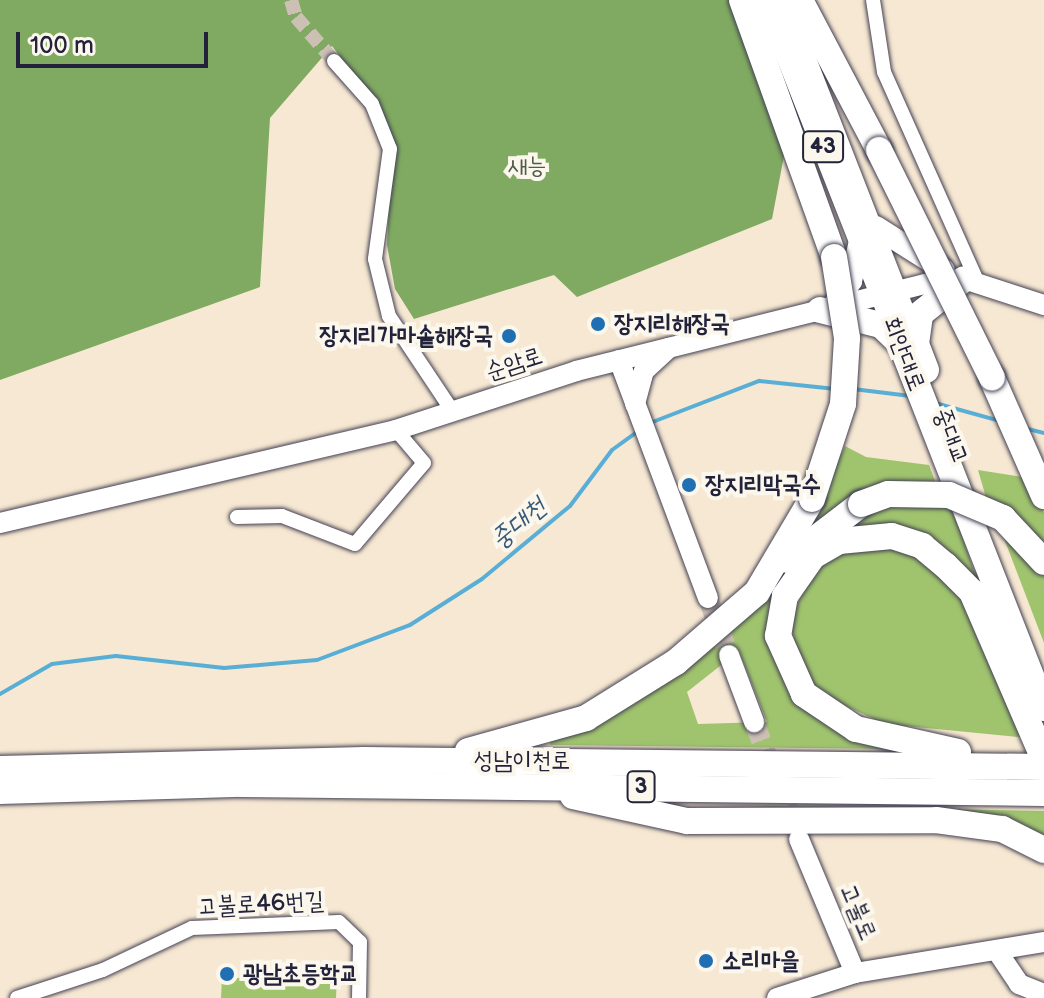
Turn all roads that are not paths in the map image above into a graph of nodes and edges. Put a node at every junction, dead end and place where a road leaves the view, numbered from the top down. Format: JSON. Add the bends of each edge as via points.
{"nodes":[{"id":1,"x":742,"y":0,"type":"edge"},
{"id":2,"x":765,"y":0,"type":"edge"},
{"id":3,"x":782,"y":0,"type":"edge"},
{"id":4,"x":800,"y":0,"type":"edge"},
{"id":5,"x":873,"y":0,"type":"edge"},
{"id":6,"x":334,"y":61,"type":"tunnel mouth"},
{"id":7,"x":868,"y":233,"type":"junction"},
{"id":8,"x":970,"y":280,"type":"junction"},
{"id":9,"x":888,"y":293,"type":"junction"},
{"id":10,"x":1044,"y":305,"type":"edge"},
{"id":11,"x":827,"y":308,"type":"junction"},
{"id":12,"x":673,"y":344,"type":"junction"},
{"id":13,"x":908,"y":344,"type":"junction"},
{"id":14,"x":619,"y":360,"type":"junction"},
{"id":15,"x":576,"y":371,"type":"junction"},
{"id":16,"x":992,"y":378,"type":"junction"},
{"id":17,"x":635,"y":404,"type":"junction"},
{"id":18,"x":453,"y":412,"type":"junction"},
{"id":19,"x":396,"y":430,"type":"junction"},
{"id":20,"x":1044,"y":470,"type":"edge"},
{"id":21,"x":960,"y":482,"type":"junction"},
{"id":22,"x":1044,"y":496,"type":"edge"},
{"id":23,"x":237,"y":517,"type":"dead end"},
{"id":24,"x":0,"y":523,"type":"edge"},
{"id":25,"x":1044,"y":562,"type":"edge"},
{"id":26,"x":757,"y":592,"type":"junction"},
{"id":27,"x":708,"y":598,"type":"tunnel mouth"},
{"id":28,"x":729,"y":655,"type":"tunnel mouth"},
{"id":29,"x":1044,"y":667,"type":"edge"},
{"id":30,"x":1044,"y":708,"type":"edge"},
{"id":31,"x":754,"y":722,"type":"tunnel mouth"},
{"id":32,"x":908,"y":753,"type":"junction"},
{"id":33,"x":424,"y":762,"type":"junction"},
{"id":34,"x":1041,"y":764,"type":"edge"},
{"id":35,"x":0,"y":769,"type":"edge"},
{"id":36,"x":365,"y":773,"type":"junction"},
{"id":37,"x":534,"y":786,"type":"junction"},
{"id":38,"x":0,"y":791,"type":"edge"},
{"id":39,"x":1044,"y":795,"type":"edge"},
{"id":40,"x":799,"y":839,"type":"tunnel mouth"},
{"id":41,"x":1044,"y":850,"type":"edge"},
{"id":42,"x":1044,"y":942,"type":"edge"},
{"id":43,"x":997,"y":951,"type":"junction"},
{"id":44,"x":855,"y":973,"type":"junction"},
{"id":45,"x":1044,"y":994,"type":"edge"},
{"id":46,"x":17,"y":998,"type":"edge"},
{"id":47,"x":359,"y":998,"type":"edge"},
{"id":48,"x":777,"y":998,"type":"edge"}],
"edges":[{"from":1,"to":26,"type":"highway","bridge":true,"via":[[834,257],[847,338],[843,404],[812,499]]},
{"from":2,"to":7,"type":"main road","name":"회안대로","number":"43"},
{"from":3,"to":7,"type":"main road","name":"회안대로","number":"43"},
{"from":4,"to":16,"type":"highway","bridge":true},
{"from":5,"to":8,"type":"street","via":[[884,72]]},
{"from":6,"to":18,"type":"street","via":[[372,104],[390,149],[375,259],[389,316]]},
{"from":7,"to":8,"type":"main road"},
{"from":7,"to":9,"type":"main road","name":"회안대로","number":"43"},
{"from":7,"to":11,"type":"main road","via":[[851,281]]},
{"from":8,"to":9,"type":"street","name":"순암로"},
{"from":8,"to":10,"type":"street","name":"순암로"},
{"from":8,"to":13,"type":"highway","via":[[920,314]]},
{"from":9,"to":11,"type":"street","name":"순암로"},
{"from":9,"to":13,"type":"main road","name":"회안대로","number":"43"},
{"from":11,"to":12,"type":"street","name":"순암로"},
{"from":11,"to":13,"type":"highway","via":[[881,325]]},
{"from":12,"to":14,"type":"street","name":"순암로"},
{"from":12,"to":17,"type":"street","via":[[644,371]]},
{"from":13,"to":21,"type":"highway","name":"중대교","number":"43"},
{"from":14,"to":15,"type":"street","name":"순암로"},
{"from":14,"to":17,"type":"street"},
{"from":15,"to":17,"type":"street","via":[[613,379]]},
{"from":15,"to":18,"type":"street","name":"순암로"},
{"from":16,"to":20,"type":"highway"},
{"from":16,"to":22,"type":"highway"},
{"from":17,"to":27,"type":"street"},
{"from":18,"to":19,"type":"street","name":"순암로"},
{"from":19,"to":23,"type":"street","via":[[424,463],[355,544],[282,516]]},
{"from":19,"to":24,"type":"street","name":"순암로"},
{"from":21,"to":29,"type":"highway","number":"43"},
{"from":21,"to":30,"type":"highway","number":"43"},
{"from":25,"to":26,"type":"highway","bridge":true,"via":[[1003,518],[949,495],[888,494],[861,504],[814,534]]},
{"from":26,"to":33,"type":"highway","via":[[676,662],[586,718]]},
{"from":28,"to":31,"type":"street"},
{"from":32,"to":33,"type":"highway","name":"성남이천로","number":"3"},
{"from":32,"to":34,"type":"highway","name":"성남이천로","number":"3"},
{"from":32,"to":34,"type":"highway","via":[[827,713],[804,694],[782,652],[785,596],[813,556],[839,541],[892,536],[922,546],[972,592]]},
{"from":33,"to":36,"type":"highway","name":"성남이천로","number":"3"},
{"from":35,"to":36,"type":"highway","name":"성남이천로","number":"3"},
{"from":36,"to":37,"type":"highway","name":"성남이천로","number":"3"},
{"from":36,"to":38,"type":"highway","name":"성남이천로","number":"3"},
{"from":37,"to":39,"type":"highway","name":"성남이천로","number":"3"},
{"from":37,"to":41,"type":"highway","via":[[687,821],[936,820],[1002,829]]},
{"from":40,"to":44,"type":"street","name":"고불로"},
{"from":42,"to":43,"type":"street"},
{"from":43,"to":44,"type":"street"},
{"from":43,"to":45,"type":"street","via":[[1011,977]]},
{"from":44,"to":48,"type":"street","name":"고불로"},
{"from":46,"to":47,"type":"street","name":"고불로46번길","via":[[103,970],[192,928],[339,922],[360,942]]}]}
